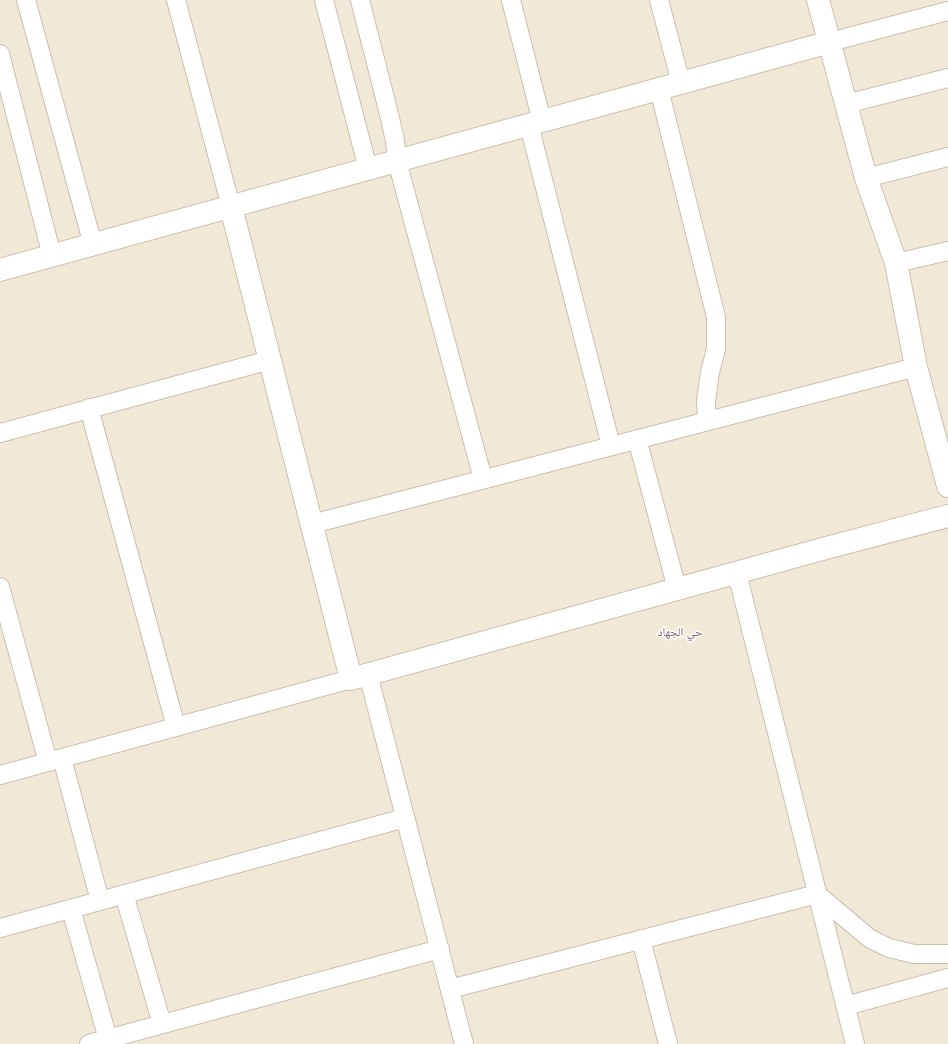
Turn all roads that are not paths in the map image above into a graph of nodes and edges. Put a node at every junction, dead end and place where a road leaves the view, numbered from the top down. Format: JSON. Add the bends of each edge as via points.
{"nodes":[{"id":1,"x":26,"y":0,"type":"edge"},
{"id":2,"x":176,"y":0,"type":"edge"},
{"id":3,"x":324,"y":0,"type":"edge"},
{"id":4,"x":360,"y":0,"type":"edge"},
{"id":5,"x":511,"y":0,"type":"edge"},
{"id":6,"x":659,"y":0,"type":"edge"},
{"id":7,"x":818,"y":0,"type":"edge"},
{"id":8,"x":948,"y":11,"type":"edge"},
{"id":9,"x":830,"y":42,"type":"junction"},
{"id":10,"x":0,"y":54,"type":"edge"},
{"id":11,"x":948,"y":78,"type":"edge"},
{"id":12,"x":681,"y":83,"type":"junction"},
{"id":13,"x":659,"y":89,"type":"junction"},
{"id":14,"x":846,"y":104,"type":"junction"},
{"id":15,"x":536,"y":123,"type":"junction"},
{"id":16,"x":948,"y":157,"type":"edge"},
{"id":17,"x":397,"y":161,"type":"junction"},
{"id":18,"x":368,"y":169,"type":"junction"},
{"id":19,"x":866,"y":178,"type":"junction"},
{"id":20,"x":231,"y":207,"type":"junction"},
{"id":21,"x":93,"y":244,"type":"junction"},
{"id":22,"x":948,"y":251,"type":"edge"},
{"id":23,"x":52,"y":256,"type":"junction"},
{"id":24,"x":896,"y":263,"type":"junction"},
{"id":25,"x":0,"y":270,"type":"edge"},
{"id":26,"x":270,"y":360,"type":"junction"},
{"id":27,"x":916,"y":367,"type":"junction"},
{"id":28,"x":90,"y":408,"type":"junction"},
{"id":29,"x":707,"y":421,"type":"junction"},
{"id":30,"x":0,"y":432,"type":"edge"},
{"id":31,"x":637,"y":439,"type":"junction"},
{"id":32,"x":611,"y":446,"type":"junction"},
{"id":33,"x":483,"y":479,"type":"junction"},
{"id":34,"x":948,"y":486,"type":"edge"},
{"id":35,"x":948,"y":516,"type":"edge"},
{"id":36,"x":312,"y":524,"type":"junction"},
{"id":37,"x":736,"y":573,"type":"junction"},
{"id":38,"x":0,"y":586,"type":"edge"},
{"id":39,"x":677,"y":589,"type":"junction"},
{"id":40,"x":360,"y":676,"type":"junction"},
{"id":41,"x":176,"y":727,"type":"junction"},
{"id":42,"x":55,"y":760,"type":"junction"},
{"id":43,"x":0,"y":775,"type":"edge"},
{"id":44,"x":405,"y":818,"type":"junction"},
{"id":45,"x":124,"y":894,"type":"junction"},
{"id":46,"x":817,"y":894,"type":"junction"},
{"id":47,"x":100,"y":901,"type":"junction"},
{"id":48,"x":71,"y":909,"type":"junction"},
{"id":49,"x":0,"y":928,"type":"edge"},
{"id":50,"x":641,"y":939,"type":"junction"},
{"id":51,"x":440,"y":949,"type":"junction"},
{"id":52,"x":948,"y":954,"type":"edge"},
{"id":53,"x":948,"y":978,"type":"edge"},
{"id":54,"x":450,"y":989,"type":"junction"},
{"id":55,"x":846,"y":1006,"type":"junction"},
{"id":56,"x":162,"y":1024,"type":"junction"},
{"id":57,"x":134,"y":1038,"type":"edge"},
{"id":58,"x":108,"y":1039,"type":"junction"},
{"id":59,"x":89,"y":1044,"type":"edge"},
{"id":60,"x":464,"y":1044,"type":"edge"},
{"id":61,"x":668,"y":1044,"type":"edge"},
{"id":62,"x":855,"y":1044,"type":"edge"}],
"edges":[{"from":1,"to":21,"type":"street"},
{"from":2,"to":20,"type":"street"},
{"from":3,"to":18,"type":"street"},
{"from":4,"to":17,"type":"street","via":[[390,118]]},
{"from":5,"to":15,"type":"street"},
{"from":6,"to":12,"type":"street"},
{"from":7,"to":9,"type":"street"},
{"from":8,"to":9,"type":"street"},
{"from":9,"to":12,"type":"street"},
{"from":9,"to":14,"type":"street"},
{"from":10,"to":23,"type":"street"},
{"from":11,"to":14,"type":"street"},
{"from":12,"to":13,"type":"street"},
{"from":13,"to":15,"type":"street"},
{"from":13,"to":29,"type":"street","via":[[716,317],[716,349],[706,401]]},
{"from":14,"to":19,"type":"street"},
{"from":15,"to":17,"type":"street"},
{"from":15,"to":32,"type":"street"},
{"from":16,"to":19,"type":"street"},
{"from":17,"to":18,"type":"street"},
{"from":17,"to":33,"type":"street"},
{"from":18,"to":20,"type":"street"},
{"from":19,"to":24,"type":"street"},
{"from":20,"to":21,"type":"street"},
{"from":20,"to":26,"type":"street"},
{"from":21,"to":23,"type":"street"},
{"from":22,"to":24,"type":"street"},
{"from":23,"to":25,"type":"street"},
{"from":24,"to":27,"type":"street"},
{"from":26,"to":28,"type":"street"},
{"from":26,"to":36,"type":"street"},
{"from":27,"to":29,"type":"street"},
{"from":27,"to":34,"type":"street"},
{"from":28,"to":30,"type":"street"},
{"from":28,"to":41,"type":"street"},
{"from":29,"to":31,"type":"street"},
{"from":31,"to":32,"type":"street"},
{"from":31,"to":39,"type":"street"},
{"from":32,"to":33,"type":"street"},
{"from":33,"to":36,"type":"street"},
{"from":35,"to":37,"type":"street"},
{"from":36,"to":40,"type":"street"},
{"from":37,"to":39,"type":"street"},
{"from":37,"to":46,"type":"street"},
{"from":38,"to":42,"type":"street"},
{"from":39,"to":40,"type":"street"},
{"from":40,"to":41,"type":"street"},
{"from":40,"to":44,"type":"street"},
{"from":41,"to":42,"type":"street"},
{"from":42,"to":43,"type":"street"},
{"from":42,"to":47,"type":"street"},
{"from":44,"to":45,"type":"street"},
{"from":44,"to":51,"type":"street"},
{"from":45,"to":47,"type":"street"},
{"from":45,"to":56,"type":"street"},
{"from":46,"to":50,"type":"street"},
{"from":46,"to":52,"type":"street","via":[[869,938],[889,948],[914,954]]},
{"from":46,"to":55,"type":"street"},
{"from":47,"to":48,"type":"street"},
{"from":48,"to":49,"type":"street"},
{"from":48,"to":58,"type":"street"},
{"from":50,"to":54,"type":"street"},
{"from":50,"to":61,"type":"street"},
{"from":51,"to":54,"type":"street"},
{"from":51,"to":56,"type":"street"},
{"from":53,"to":55,"type":"street"},
{"from":54,"to":60,"type":"street"},
{"from":55,"to":62,"type":"street"},
{"from":56,"to":57,"type":"street"},
{"from":57,"to":58,"type":"street"},
{"from":58,"to":59,"type":"street"}]}
